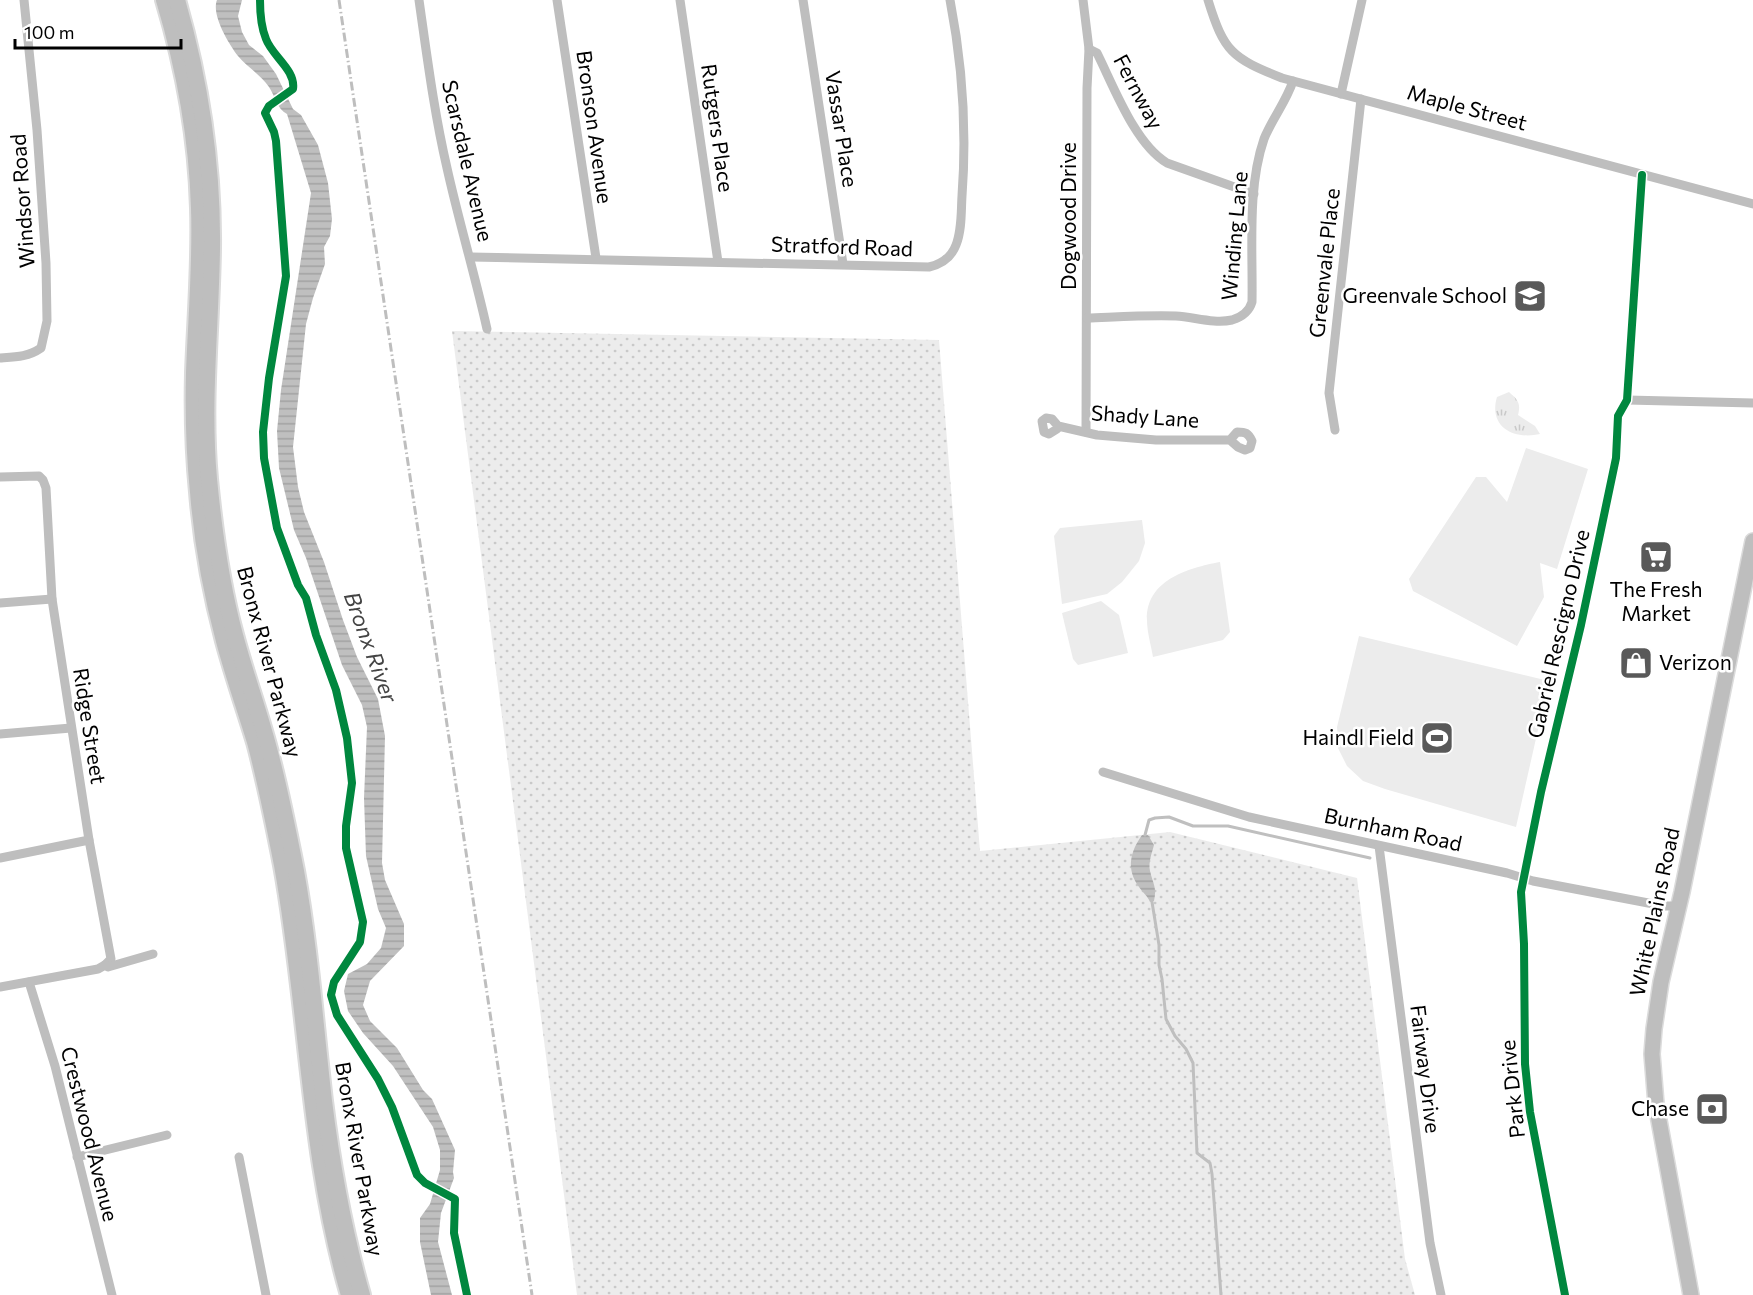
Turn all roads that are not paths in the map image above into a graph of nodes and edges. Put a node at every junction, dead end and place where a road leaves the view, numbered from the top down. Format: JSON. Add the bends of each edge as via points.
{"nodes":[{"id":1,"x":24,"y":0,"type":"edge"},
{"id":2,"x":164,"y":0,"type":"edge"},
{"id":3,"x":177,"y":0,"type":"edge"},
{"id":4,"x":419,"y":0,"type":"edge"},
{"id":5,"x":557,"y":0,"type":"edge"},
{"id":6,"x":680,"y":0,"type":"edge"},
{"id":7,"x":803,"y":0,"type":"edge"},
{"id":8,"x":950,"y":0,"type":"edge"},
{"id":9,"x":1083,"y":0,"type":"edge"},
{"id":10,"x":1208,"y":0,"type":"edge"},
{"id":11,"x":1362,"y":0,"type":"edge"},
{"id":12,"x":1089,"y":49,"type":"junction"},
{"id":13,"x":1293,"y":81,"type":"junction"},
{"id":14,"x":1341,"y":94,"type":"junction"},
{"id":15,"x":1360,"y":99,"type":"junction"},
{"id":16,"x":1642,"y":175,"type":"junction"},
{"id":17,"x":1254,"y":194,"type":"junction"},
{"id":18,"x":1753,"y":204,"type":"edge"},
{"id":19,"x":471,"y":257,"type":"junction"},
{"id":20,"x":596,"y":258,"type":"junction"},
{"id":21,"x":718,"y":262,"type":"junction"},
{"id":22,"x":843,"y":264,"type":"junction"},
{"id":23,"x":1087,"y":318,"type":"junction"},
{"id":24,"x":487,"y":329,"type":"dead end"},
{"id":25,"x":0,"y":358,"type":"edge"},
{"id":26,"x":1627,"y":400,"type":"junction"},
{"id":27,"x":1753,"y":404,"type":"edge"},
{"id":28,"x":1058,"y":426,"type":"dead end"},
{"id":29,"x":1335,"y":430,"type":"dead end"},
{"id":30,"x":1086,"y":432,"type":"junction"},
{"id":31,"x":1230,"y":440,"type":"dead end"},
{"id":32,"x":0,"y":477,"type":"edge"},
{"id":33,"x":1753,"y":541,"type":"edge"},
{"id":34,"x":52,"y":599,"type":"junction"},
{"id":35,"x":0,"y":603,"type":"edge"},
{"id":36,"x":71,"y":728,"type":"junction"},
{"id":37,"x":0,"y":734,"type":"edge"},
{"id":38,"x":1103,"y":772,"type":"dead end"},
{"id":39,"x":89,"y":840,"type":"junction"},
{"id":40,"x":1379,"y":846,"type":"junction"},
{"id":41,"x":0,"y":858,"type":"edge"},
{"id":42,"x":1524,"y":878,"type":"junction"},
{"id":43,"x":1679,"y":906,"type":"junction"},
{"id":44,"x":153,"y":954,"type":"dead end"},
{"id":45,"x":105,"y":965,"type":"junction"},
{"id":46,"x":29,"y":982,"type":"junction"},
{"id":47,"x":0,"y":987,"type":"edge"},
{"id":48,"x":167,"y":1135,"type":"dead end"},
{"id":49,"x":77,"y":1157,"type":"junction"},
{"id":50,"x":239,"y":1157,"type":"dead end"},
{"id":51,"x":112,"y":1295,"type":"edge"},
{"id":52,"x":266,"y":1295,"type":"edge"},
{"id":53,"x":350,"y":1295,"type":"edge"},
{"id":54,"x":362,"y":1295,"type":"edge"},
{"id":55,"x":1441,"y":1295,"type":"edge"},
{"id":56,"x":1565,"y":1295,"type":"edge"},
{"id":57,"x":1691,"y":1295,"type":"edge"}],
"edges":[{"from":1,"to":25,"type":"street","name":"Windsor Road","via":[[38,141],[46,327],[41,348],[22,357]]},
{"from":2,"to":53,"type":"highway","name":"Bronx River Parkway","via":[[185,88],[198,190],[194,416],[203,536],[219,621],[260,761],[281,860],[298,960],[317,1144]]},
{"from":3,"to":54,"type":"highway","name":"Bronx River Parkway","via":[[200,104],[210,185],[212,247],[206,411],[215,534],[230,615],[270,752],[296,873],[312,974],[332,1159]]},
{"from":4,"to":19,"type":"street","name":"Scarsdale Avenue","via":[[434,108]]},
{"from":5,"to":20,"type":"street","name":"Bronson Avenue"},
{"from":6,"to":21,"type":"street","name":"Rutgers Place"},
{"from":7,"to":22,"type":"street","name":"Vassar Place"},
{"from":8,"to":22,"type":"street","name":"Stratford Road","via":[[965,108],[964,171],[956,247],[945,261],[929,267]]},
{"from":9,"to":12,"type":"street","name":"Dogwood Drive"},
{"from":10,"to":13,"type":"street","name":"Maple Street","via":[[1221,36],[1233,53],[1250,65]]},
{"from":11,"to":14,"type":"street"},
{"from":12,"to":17,"type":"street","name":"Fernway","via":[[1097,53],[1141,138],[1158,157]]},
{"from":12,"to":23,"type":"street","name":"Dogwood Drive"},
{"from":13,"to":14,"type":"street","name":"Maple Street"},
{"from":13,"to":17,"type":"street","name":"Winding Lane","via":[[1264,140]]},
{"from":14,"to":15,"type":"street","name":"Maple Street"},
{"from":15,"to":16,"type":"street","name":"Maple Street"},
{"from":15,"to":29,"type":"street","name":"Greenvale Place","via":[[1329,393]]},
{"from":16,"to":18,"type":"street","name":"Maple Street"},
{"from":16,"to":26,"type":"street","name":"Gabriel Rescigno Drive"},
{"from":17,"to":23,"type":"street","name":"Winding Lane","via":[[1252,302],[1243,315],[1215,321],[1177,316]]},
{"from":19,"to":20,"type":"street","name":"Stratford Road"},
{"from":19,"to":24,"type":"street","name":"Scarsdale Avenue"},
{"from":20,"to":21,"type":"street","name":"Stratford Road"},
{"from":21,"to":22,"type":"street","name":"Stratford Road"},
{"from":23,"to":30,"type":"street","name":"Dogwood Drive"},
{"from":26,"to":27,"type":"street"},
{"from":26,"to":42,"type":"street","name":"Gabriel Rescigno Drive","via":[[1618,416],[1616,458]]},
{"from":28,"to":30,"type":"street","name":"Shady Lane"},
{"from":30,"to":31,"type":"street","name":"Shady Lane","via":[[1156,440]]},
{"from":32,"to":34,"type":"street","name":"Ridge Street","via":[[39,476],[44,480]]},
{"from":33,"to":43,"type":"main road","name":"White Plains Road"},
{"from":34,"to":35,"type":"street"},
{"from":34,"to":36,"type":"street","name":"Ridge Street"},
{"from":36,"to":37,"type":"street"},
{"from":36,"to":39,"type":"street","name":"Ridge Street"},
{"from":38,"to":40,"type":"street","name":"Burnham Road","via":[[1249,817]]},
{"from":39,"to":41,"type":"street"},
{"from":39,"to":45,"type":"street","name":"Ridge Street","via":[[111,960]]},
{"from":40,"to":42,"type":"street","name":"Burnham Road"},
{"from":40,"to":55,"type":"street","name":"Fairway Drive","via":[[1428,1232]]},
{"from":42,"to":43,"type":"street","name":"Burnham Road"},
{"from":42,"to":56,"type":"street","name":"Park Drive","via":[[1520,904],[1530,1112]]},
{"from":43,"to":57,"type":"main road","name":"White Plains Road","via":[[1661,982],[1652,1054],[1658,1120]]},
{"from":44,"to":45,"type":"street"},
{"from":45,"to":46,"type":"street"},
{"from":46,"to":47,"type":"street"},
{"from":46,"to":49,"type":"street","name":"Crestwood Avenue"},
{"from":48,"to":49,"type":"street"},
{"from":49,"to":51,"type":"street","name":"Crestwood Avenue"},
{"from":50,"to":52,"type":"street"}]}
